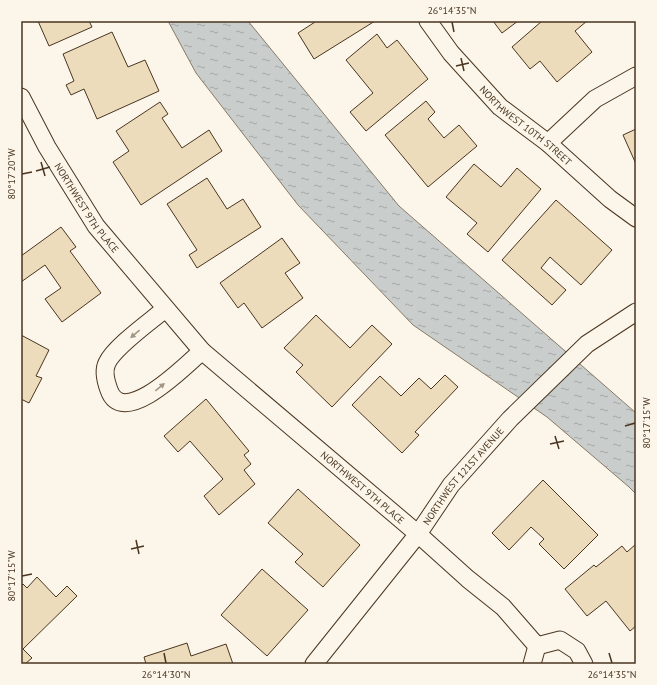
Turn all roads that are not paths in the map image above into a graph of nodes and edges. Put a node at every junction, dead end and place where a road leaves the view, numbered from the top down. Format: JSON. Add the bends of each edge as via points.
{"nodes":[{"id":1,"x":428,"y":21,"type":"edge"},
{"id":2,"x":636,"y":76,"type":"edge"},
{"id":3,"x":21,"y":97,"type":"edge"},
{"id":4,"x":548,"y":143,"type":"junction"},
{"id":5,"x":636,"y":218,"type":"edge"},
{"id":6,"x":165,"y":309,"type":"junction"},
{"id":7,"x":636,"y":312,"type":"edge"},
{"id":8,"x":202,"y":351,"type":"junction"},
{"id":9,"x":418,"y":534,"type":"junction"},
{"id":10,"x":537,"y":646,"type":"junction"},
{"id":11,"x":314,"y":664,"type":"edge"},
{"id":12,"x":532,"y":664,"type":"edge"},
{"id":13,"x":584,"y":664,"type":"edge"}],
"edges":[{"from":1,"to":4,"type":"street","name":"NORTHWEST 10TH STREET","via":[[451,54],[500,107]]},
{"from":2,"to":4,"type":"street","via":[[595,99]]},
{"from":3,"to":6,"type":"street","name":"NORTHWEST 9TH PLACE","via":[[47,147],[96,226]]},
{"from":4,"to":5,"type":"street","name":"NORTHWEST 10TH STREET","via":[[610,199]]},
{"from":6,"to":8,"type":"street","name":"NORTHWEST 9TH PLACE"},
{"from":6,"to":8,"type":"street","one_way":true,"via":[[120,347],[106,364],[105,375],[111,396],[122,402],[140,400],[156,390]]},
{"from":7,"to":9,"type":"street","name":"NORTHWEST 121ST AVENUE","via":[[587,344],[510,419],[451,485]]},
{"from":8,"to":9,"type":"street","name":"NORTHWEST 9TH PLACE"},
{"from":9,"to":10,"type":"street","name":"NORTHWEST 9TH PLACE","via":[[503,607]]},
{"from":9,"to":11,"type":"street","name":"NORTHWEST 121ST AVENUE"},
{"from":10,"to":12,"type":"street"},
{"from":10,"to":13,"type":"street","via":[[560,640],[577,651]]}]}
